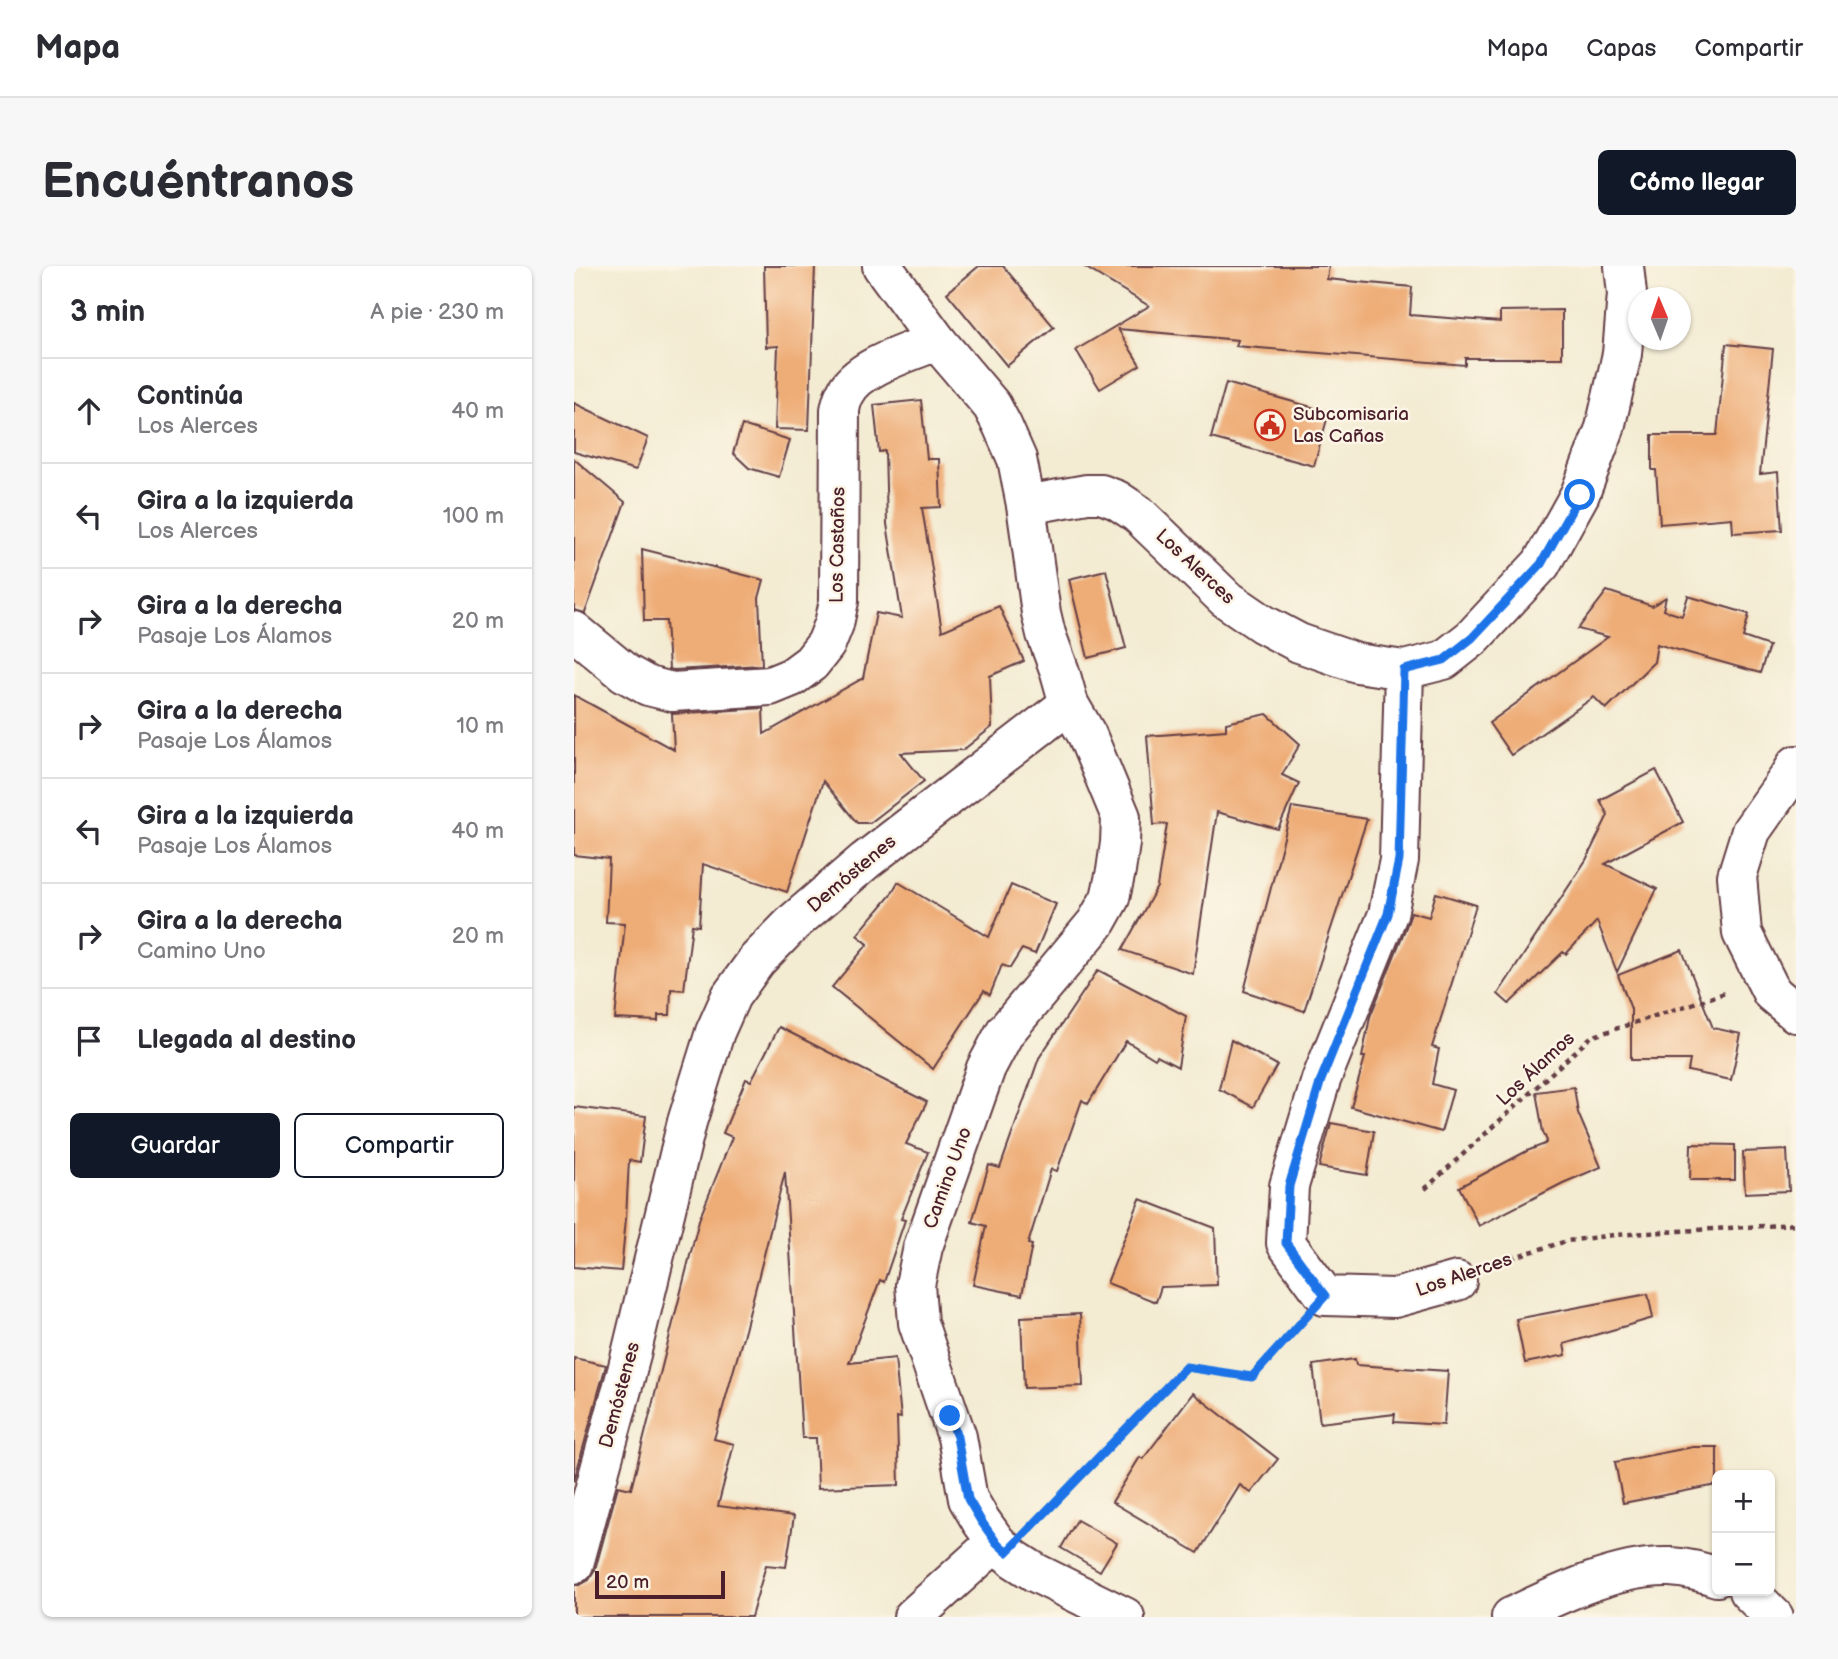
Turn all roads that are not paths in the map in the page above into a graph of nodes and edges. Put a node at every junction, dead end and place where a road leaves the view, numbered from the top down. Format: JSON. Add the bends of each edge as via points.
{"nodes":[{"id":1,"x":882,"y":266,"type":"edge"},
{"id":2,"x":1624,"y":266,"type":"edge"},
{"id":3,"x":937,"y":341,"type":"junction"},
{"id":4,"x":1026,"y":505,"type":"junction"},
{"id":5,"x":574,"y":631,"type":"edge"},
{"id":6,"x":1404,"y":670,"type":"junction"},
{"id":7,"x":1069,"y":704,"type":"junction"},
{"id":8,"x":1796,"y":765,"type":"edge"},
{"id":9,"x":1796,"y":1013,"type":"edge"},
{"id":10,"x":1457,"y":1281,"type":"road end"},
{"id":11,"x":580,"y":1524,"type":"edge"},
{"id":12,"x":1001,"y":1547,"type":"junction"},
{"id":13,"x":574,"y":1564,"type":"edge"},
{"id":14,"x":1712,"y":1576,"type":"edge"},
{"id":15,"x":1753,"y":1596,"type":"edge"},
{"id":16,"x":913,"y":1617,"type":"edge"},
{"id":17,"x":1125,"y":1617,"type":"edge"},
{"id":18,"x":1511,"y":1617,"type":"edge"},
{"id":19,"x":1774,"y":1617,"type":"edge"}],
"edges":[{"from":1,"to":3,"type":"street"},
{"from":2,"to":6,"type":"street","name":"Los Alerces","via":[[1627,294],[1622,354],[1605,428],[1580,495],[1541,564],[1472,638],[1444,660]]},
{"from":3,"to":4,"type":"street","via":[[992,406],[1017,459]]},
{"from":3,"to":5,"type":"street","name":"Los Castaños","via":[[871,368],[845,394],[840,410],[839,601],[826,644],[811,663],[770,686],[672,692],[625,673]]},
{"from":4,"to":6,"type":"street","name":"Los Alerces","via":[[1087,494],[1117,500],[1138,514],[1225,598],[1264,624],[1299,643],[1357,663]]},
{"from":4,"to":7,"type":"street","via":[[1041,612]]},
{"from":6,"to":10,"type":"street","name":"Los Alerces","via":[[1399,860],[1388,914],[1321,1080],[1289,1186],[1286,1243],[1325,1296],[1395,1298]]},
{"from":7,"to":11,"type":"street","name":"Demóstenes","via":[[804,913],[757,960],[731,996],[687,1122],[627,1371]]},
{"from":7,"to":12,"type":"street","name":"Camino Uno","via":[[1121,817],[1110,898],[1096,923],[1005,1032],[986,1068],[923,1247],[915,1285],[918,1323],[957,1437],[968,1499]]},
{"from":8,"to":9,"type":"street","via":[[1751,831],[1737,876],[1742,933],[1772,993]]},
{"from":11,"to":13,"type":"street","name":"Demóstenes"},
{"from":12,"to":16,"type":"street"},
{"from":12,"to":17,"type":"street","name":"Camino Uno","via":[[1036,1573]]},
{"from":14,"to":18,"type":"street","via":[[1670,1567],[1627,1571],[1561,1593]]},
{"from":15,"to":19,"type":"street"}]}
